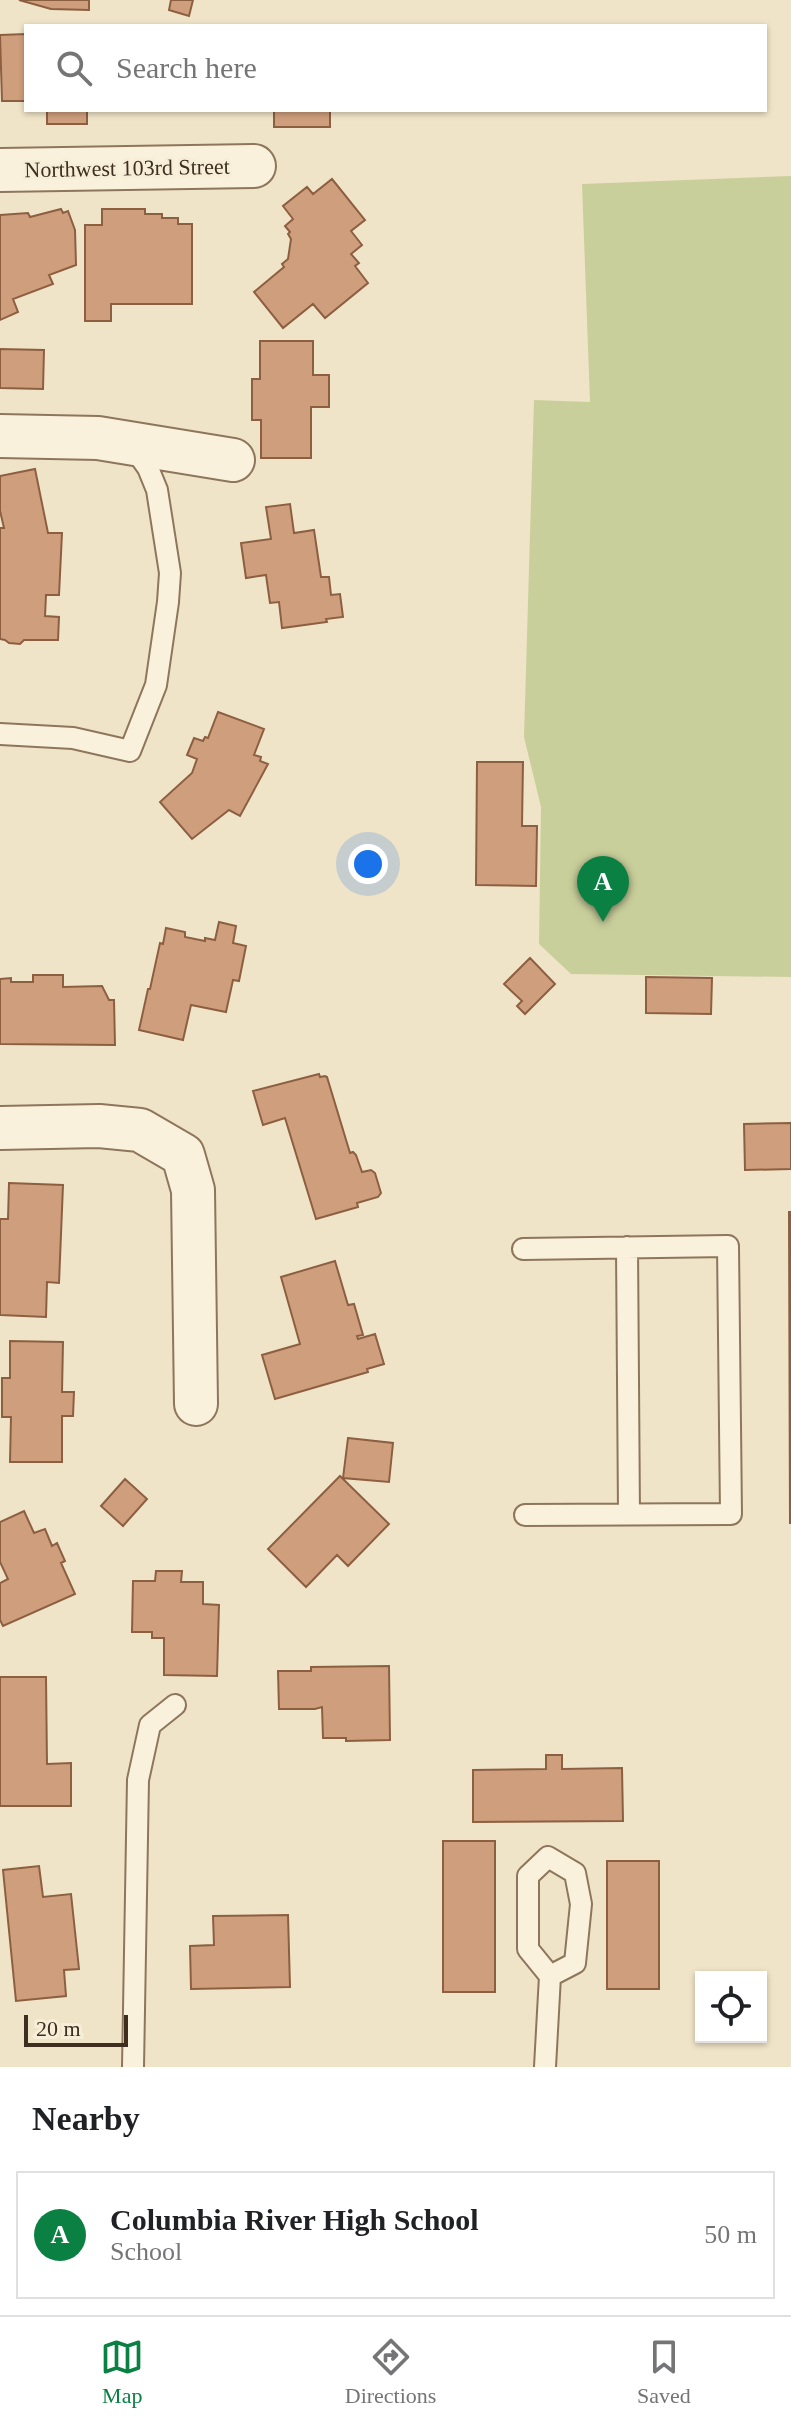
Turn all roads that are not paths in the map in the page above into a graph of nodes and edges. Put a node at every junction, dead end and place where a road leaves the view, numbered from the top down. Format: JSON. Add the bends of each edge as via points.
{"nodes":[{"id":1,"x":254,"y":166,"type":"dead end"},
{"id":2,"x":0,"y":170,"type":"edge"},
{"id":3,"x":0,"y":436,"type":"edge"},
{"id":4,"x":131,"y":443,"type":"junction"},
{"id":5,"x":233,"y":460,"type":"dead end"},
{"id":6,"x":0,"y":734,"type":"edge"},
{"id":7,"x":0,"y":1128,"type":"edge"},
{"id":8,"x":627,"y":1247,"type":"junction"},
{"id":9,"x":523,"y":1249,"type":"dead end"},
{"id":10,"x":196,"y":1404,"type":"dead end"},
{"id":11,"x":629,"y":1514,"type":"junction"},
{"id":12,"x":525,"y":1515,"type":"dead end"},
{"id":13,"x":175,"y":1705,"type":"dead end"},
{"id":14,"x":550,"y":1976,"type":"junction"},
{"id":15,"x":133,"y":2067,"type":"edge"},
{"id":16,"x":545,"y":2067,"type":"edge"}],
"edges":[{"from":1,"to":2,"type":"street","name":"Northwest 103rd Street"},
{"from":3,"to":4,"type":"street"},
{"from":4,"to":5,"type":"street"},
{"from":4,"to":6,"type":"lane","via":[[157,490],[170,573],[156,685],[130,751],[73,738]]},
{"from":7,"to":10,"type":"street","via":[[140,1130],[183,1155],[193,1190]]},
{"from":8,"to":9,"type":"lane"},
{"from":8,"to":11,"type":"lane"},
{"from":8,"to":11,"type":"lane","via":[[728,1246],[731,1514]]},
{"from":11,"to":12,"type":"lane"},
{"from":13,"to":15,"type":"lane","via":[[150,1725],[138,1780]]},
{"from":14,"to":14,"type":"lane","via":[[528,1949],[528,1876],[548,1857],[575,1873],[581,1904],[575,1963]]},
{"from":14,"to":16,"type":"lane"}]}
